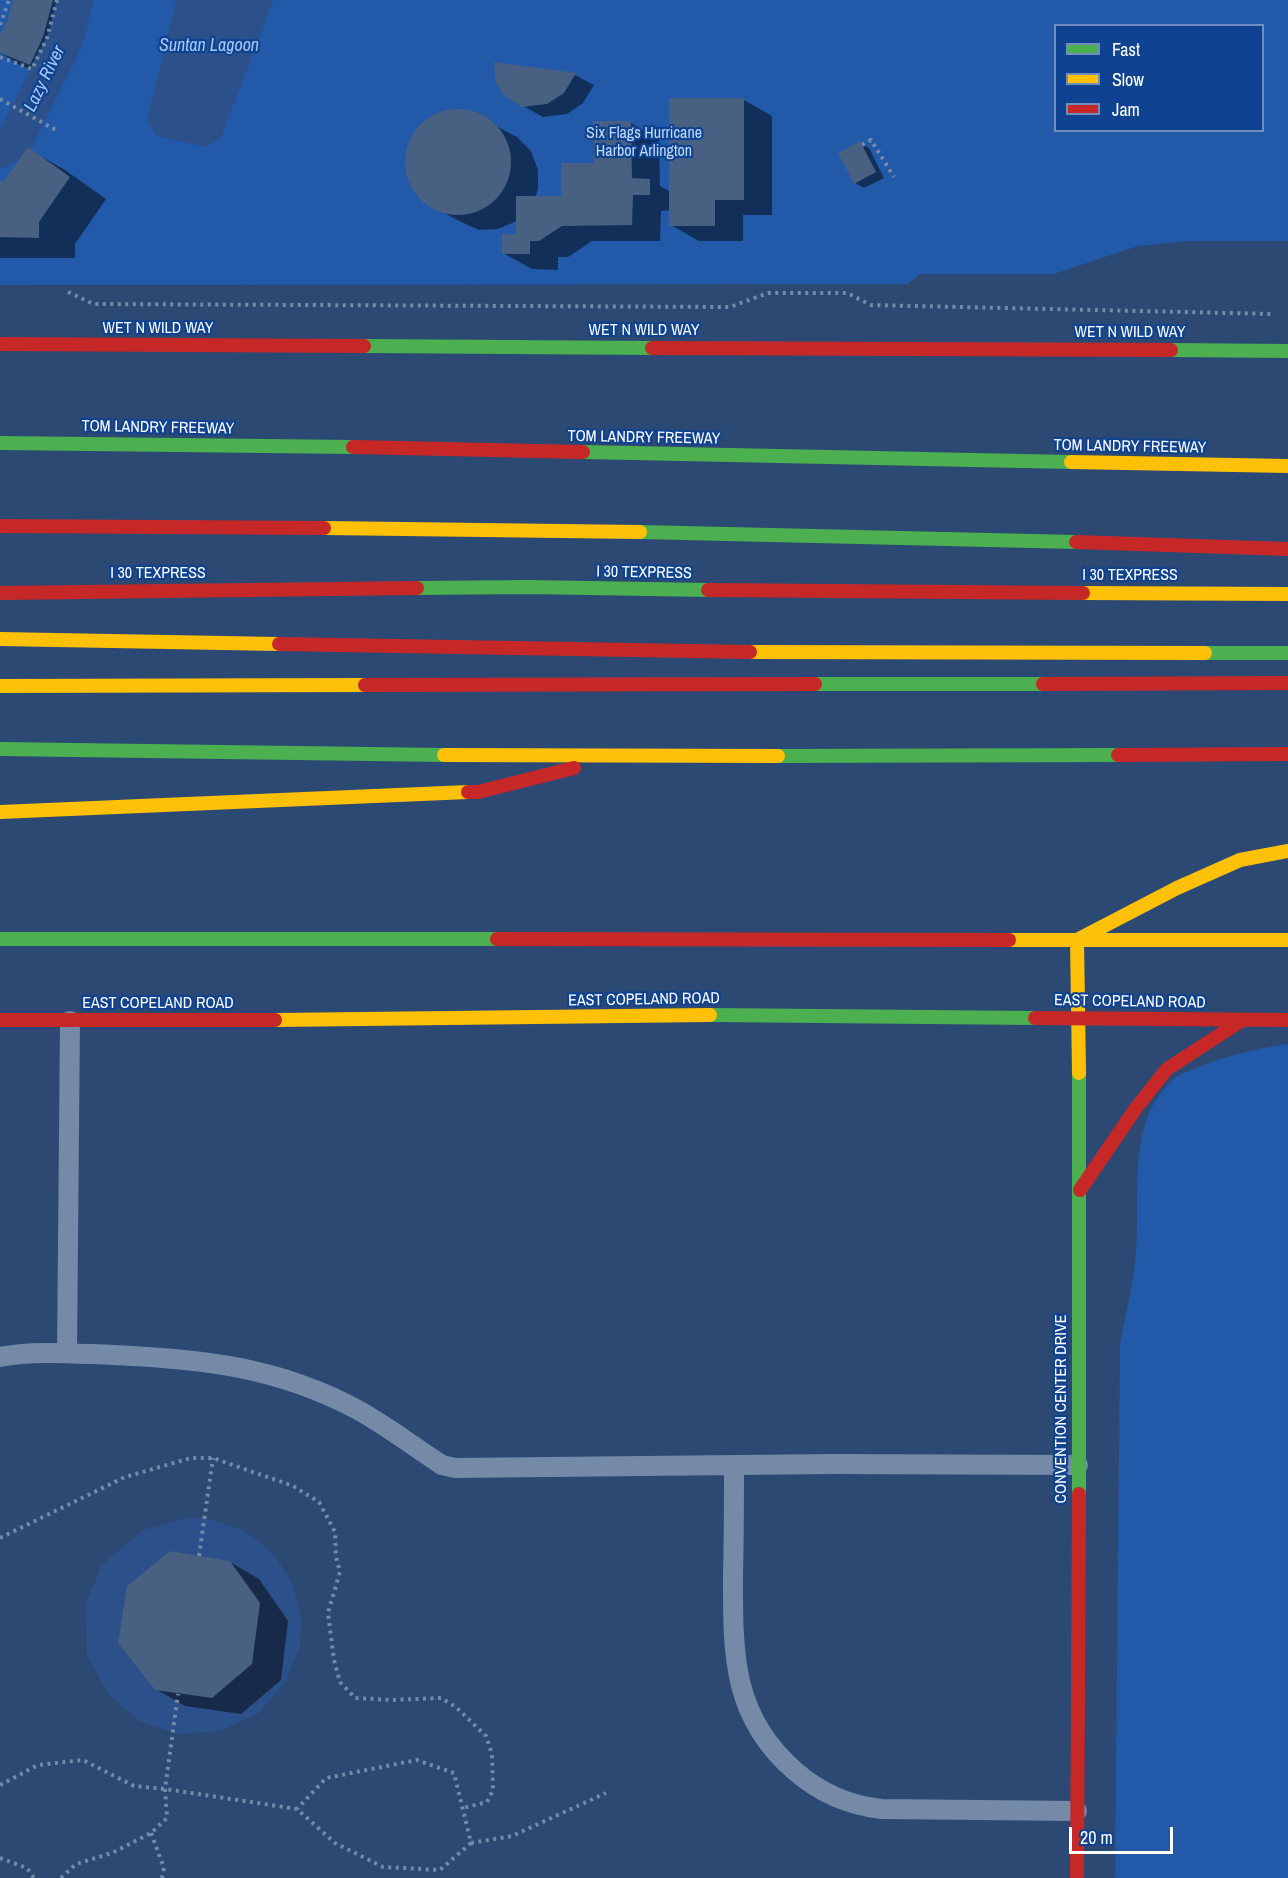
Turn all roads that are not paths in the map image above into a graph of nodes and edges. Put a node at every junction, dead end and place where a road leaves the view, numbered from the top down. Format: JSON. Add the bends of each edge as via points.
{"nodes":[{"id":1,"x":0,"y":344,"type":"edge"},
{"id":2,"x":1288,"y":351,"type":"edge"},
{"id":3,"x":0,"y":443,"type":"edge"},
{"id":4,"x":1288,"y":466,"type":"edge"},
{"id":5,"x":0,"y":526,"type":"edge"},
{"id":6,"x":1288,"y":549,"type":"edge"},
{"id":7,"x":0,"y":593,"type":"edge"},
{"id":8,"x":1288,"y":594,"type":"edge"},
{"id":9,"x":0,"y":639,"type":"edge"},
{"id":10,"x":1288,"y":653,"type":"edge"},
{"id":11,"x":1288,"y":683,"type":"edge"},
{"id":12,"x":0,"y":686,"type":"edge"},
{"id":13,"x":0,"y":749,"type":"edge"},
{"id":14,"x":1288,"y":754,"type":"edge"},
{"id":15,"x":623,"y":757,"type":"junction"},
{"id":16,"x":0,"y":812,"type":"edge"},
{"id":17,"x":1288,"y":852,"type":"edge"},
{"id":18,"x":0,"y":939,"type":"edge"},
{"id":19,"x":1077,"y":940,"type":"junction"},
{"id":20,"x":1288,"y":940,"type":"edge"},
{"id":21,"x":1078,"y":1018,"type":"junction"},
{"id":22,"x":0,"y":1020,"type":"edge"},
{"id":23,"x":1288,"y":1020,"type":"edge"},
{"id":24,"x":70,"y":1021,"type":"junction"},
{"id":25,"x":1240,"y":1021,"type":"junction"},
{"id":26,"x":1080,"y":1190,"type":"junction"},
{"id":27,"x":67,"y":1353,"type":"junction"},
{"id":28,"x":0,"y":1357,"type":"edge"},
{"id":29,"x":734,"y":1465,"type":"junction"},
{"id":30,"x":1078,"y":1465,"type":"junction"},
{"id":31,"x":1077,"y":1811,"type":"junction"},
{"id":32,"x":1077,"y":1878,"type":"edge"}],
"edges":[{"from":1,"to":2,"type":"main road","name":"WET N WILD WAY"},
{"from":3,"to":4,"type":"main road","name":"TOM LANDRY FREEWAY"},
{"from":5,"to":6,"type":"main road","via":[[308,526]]},
{"from":7,"to":8,"type":"main road","name":"I 30 TEXPRESS","via":[[528,587]]},
{"from":9,"to":10,"type":"main road","via":[[681,652]]},
{"from":11,"to":12,"type":"main road"},
{"from":13,"to":15,"type":"main road"},
{"from":14,"to":15,"type":"main road"},
{"from":15,"to":16,"type":"main road","via":[[478,792]]},
{"from":17,"to":19,"type":"main road","via":[[1240,860]]},
{"from":18,"to":19,"type":"main road"},
{"from":19,"to":20,"type":"main road"},
{"from":19,"to":21,"type":"main road","name":"CONVENTION CENTER DRIVE"},
{"from":21,"to":24,"type":"main road","name":"EAST COPELAND ROAD","via":[[740,1015]]},
{"from":21,"to":25,"type":"main road","name":"EAST COPELAND ROAD"},
{"from":21,"to":26,"type":"main road","name":"CONVENTION CENTER DRIVE"},
{"from":22,"to":24,"type":"main road","name":"EAST COPELAND ROAD"},
{"from":23,"to":25,"type":"main road","name":"EAST COPELAND ROAD"},
{"from":24,"to":27,"type":"lane"},
{"from":25,"to":26,"type":"main road","via":[[1167,1069]]},
{"from":26,"to":30,"type":"main road","name":"CONVENTION CENTER DRIVE"},
{"from":27,"to":28,"type":"lane"},
{"from":27,"to":29,"type":"lane","via":[[172,1358],[262,1371],[358,1410],[442,1465],[455,1468]]},
{"from":29,"to":30,"type":"lane"},
{"from":29,"to":31,"type":"lane","via":[[734,1651],[749,1712],[764,1740],[782,1760],[826,1794],[860,1806]]},
{"from":30,"to":31,"type":"main road","name":"CONVENTION CENTER DRIVE"},
{"from":31,"to":32,"type":"main road","name":"CONVENTION CENTER DRIVE"}]}
